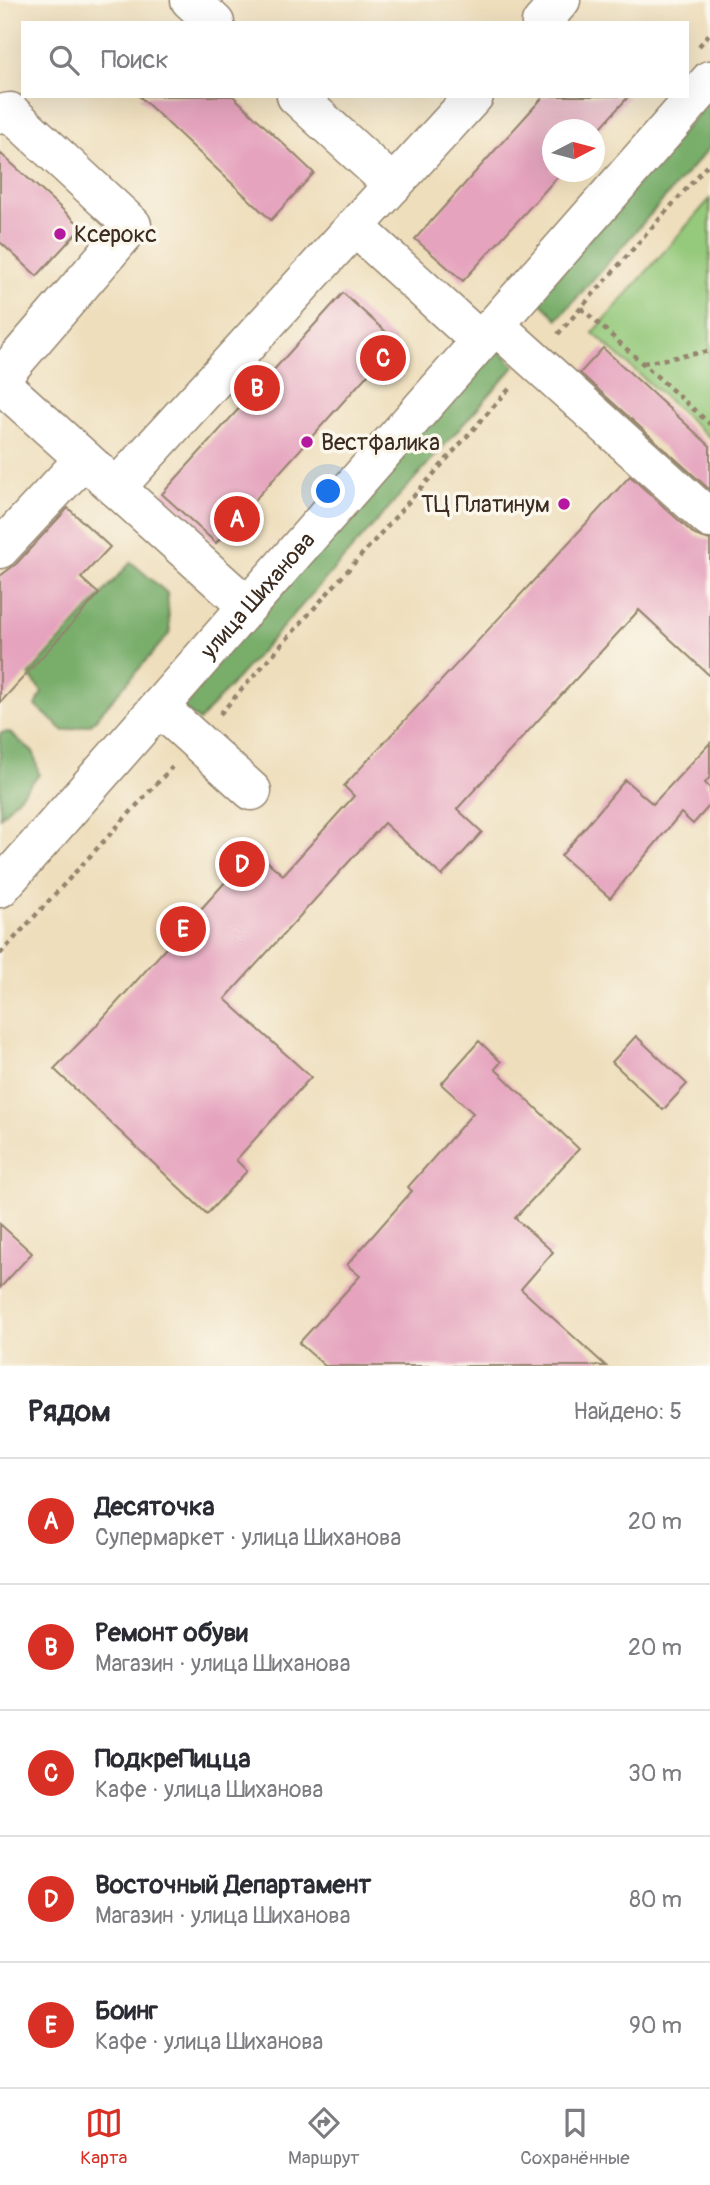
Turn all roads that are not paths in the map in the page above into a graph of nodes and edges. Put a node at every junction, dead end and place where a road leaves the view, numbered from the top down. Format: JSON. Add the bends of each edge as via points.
{"nodes":[{"id":1,"x":190,"y":0,"type":"edge"},
{"id":2,"x":213,"y":21,"type":"edge"},
{"id":3,"x":710,"y":80,"type":"edge"},
{"id":4,"x":298,"y":98,"type":"edge"},
{"id":5,"x":472,"y":98,"type":"edge"},
{"id":6,"x":0,"y":114,"type":"edge"},
{"id":7,"x":393,"y":185,"type":"junction"},
{"id":8,"x":355,"y":227,"type":"junction"},
{"id":9,"x":487,"y":333,"type":"junction"},
{"id":10,"x":0,"y":381,"type":"edge"},
{"id":11,"x":84,"y":459,"type":"junction"},
{"id":12,"x":116,"y":488,"type":"junction"},
{"id":13,"x":710,"y":519,"type":"edge"},
{"id":14,"x":0,"y":549,"type":"edge"},
{"id":15,"x":247,"y":606,"type":"junction"},
{"id":16,"x":159,"y":707,"type":"junction"},
{"id":17,"x":252,"y":791,"type":"dead end"},
{"id":18,"x":0,"y":888,"type":"edge"}],
"edges":[{"from":1,"to":2,"type":"street"},
{"from":3,"to":9,"type":"street","name":"улица Шиханова"},
{"from":4,"to":7,"type":"street"},
{"from":5,"to":7,"type":"street"},
{"from":6,"to":10,"type":"street","via":[[10,112],[132,225]]},
{"from":7,"to":8,"type":"street"},
{"from":8,"to":9,"type":"street"},
{"from":8,"to":12,"type":"street"},
{"from":9,"to":13,"type":"street","via":[[534,361]]},
{"from":9,"to":15,"type":"street","name":"улица Шиханова"},
{"from":10,"to":11,"type":"street"},
{"from":11,"to":12,"type":"street"},
{"from":11,"to":14,"type":"street"},
{"from":12,"to":15,"type":"street"},
{"from":15,"to":16,"type":"street","name":"улица Шиханова"},
{"from":16,"to":17,"type":"street"},
{"from":16,"to":18,"type":"street","name":"улица Шиханова"}]}
